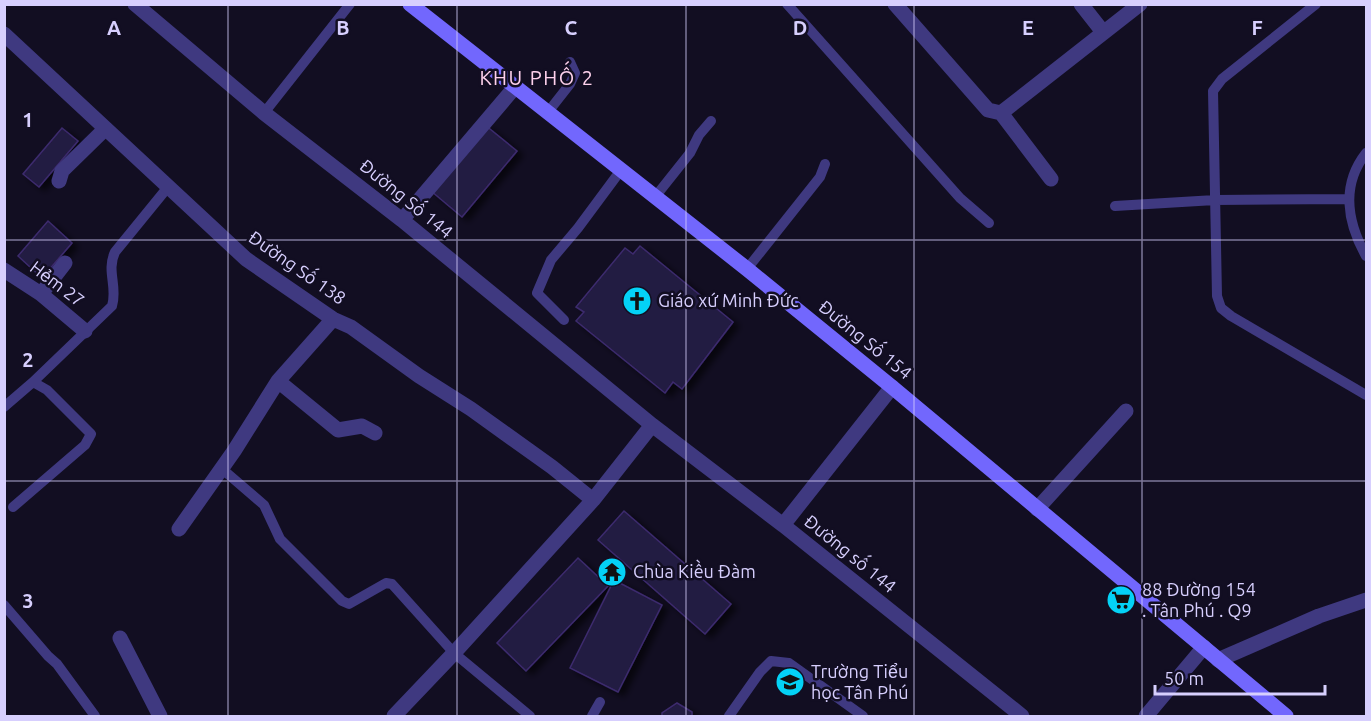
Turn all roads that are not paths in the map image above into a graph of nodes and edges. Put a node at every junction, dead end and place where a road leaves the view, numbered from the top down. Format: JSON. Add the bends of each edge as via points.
{"nodes":[{"id":1,"x":135,"y":4,"type":"edge"},
{"id":2,"x":350,"y":4,"type":"edge"},
{"id":3,"x":410,"y":4,"type":"edge"},
{"id":4,"x":787,"y":4,"type":"edge"},
{"id":5,"x":894,"y":4,"type":"edge"},
{"id":6,"x":1081,"y":4,"type":"edge"},
{"id":7,"x":1140,"y":4,"type":"edge"},
{"id":8,"x":1316,"y":4,"type":"edge"},
{"id":9,"x":1103,"y":32,"type":"junction"},
{"id":10,"x":4,"y":34,"type":"edge"},
{"id":11,"x":570,"y":62,"type":"dead end"},
{"id":12,"x":515,"y":87,"type":"junction"},
{"id":13,"x":548,"y":112,"type":"junction"},
{"id":14,"x":264,"y":113,"type":"junction"},
{"id":15,"x":1001,"y":113,"type":"junction"},
{"id":16,"x":711,"y":121,"type":"dead end"},
{"id":17,"x":105,"y":129,"type":"junction"},
{"id":18,"x":1366,"y":153,"type":"edge"},
{"id":19,"x":825,"y":164,"type":"dead end"},
{"id":20,"x":621,"y":170,"type":"junction"},
{"id":21,"x":1051,"y":179,"type":"dead end"},
{"id":22,"x":60,"y":181,"type":"dead end"},
{"id":23,"x":168,"y":187,"type":"junction"},
{"id":24,"x":655,"y":197,"type":"junction"},
{"id":25,"x":1215,"y":200,"type":"junction"},
{"id":26,"x":1349,"y":200,"type":"junction"},
{"id":27,"x":1114,"y":206,"type":"dead end"},
{"id":28,"x":402,"y":220,"type":"junction"},
{"id":29,"x":989,"y":223,"type":"dead end"},
{"id":30,"x":1366,"y":256,"type":"edge"},
{"id":31,"x":65,"y":263,"type":"dead end"},
{"id":32,"x":747,"y":269,"type":"junction"},
{"id":33,"x":4,"y":270,"type":"edge"},
{"id":34,"x":41,"y":294,"type":"junction"},
{"id":35,"x":333,"y":319,"type":"junction"},
{"id":36,"x":564,"y":320,"type":"dead end"},
{"id":37,"x":85,"y":331,"type":"junction"},
{"id":38,"x":278,"y":381,"type":"junction"},
{"id":39,"x":33,"y":382,"type":"junction"},
{"id":40,"x":892,"y":387,"type":"junction"},
{"id":41,"x":1366,"y":395,"type":"edge"},
{"id":42,"x":4,"y":407,"type":"edge"},
{"id":43,"x":1126,"y":411,"type":"dead end"},
{"id":44,"x":652,"y":425,"type":"junction"},
{"id":45,"x":375,"y":433,"type":"dead end"},
{"id":46,"x":221,"y":468,"type":"junction"},
{"id":47,"x":593,"y":500,"type":"junction"},
{"id":48,"x":13,"y":507,"type":"dead end"},
{"id":49,"x":1037,"y":508,"type":"junction"},
{"id":50,"x":783,"y":525,"type":"junction"},
{"id":51,"x":179,"y":529,"type":"dead end"},
{"id":52,"x":1366,"y":600,"type":"edge"},
{"id":53,"x":4,"y":605,"type":"edge"},
{"id":54,"x":120,"y":638,"type":"dead end"},
{"id":55,"x":1204,"y":647,"type":"junction"},
{"id":56,"x":454,"y":653,"type":"junction"},
{"id":57,"x":1218,"y":660,"type":"junction"},
{"id":58,"x":600,"y":702,"type":"dead end"},
{"id":59,"x":95,"y":717,"type":"edge"},
{"id":60,"x":160,"y":717,"type":"edge"},
{"id":61,"x":394,"y":717,"type":"edge"},
{"id":62,"x":530,"y":717,"type":"edge"},
{"id":63,"x":592,"y":717,"type":"edge"},
{"id":64,"x":729,"y":717,"type":"edge"},
{"id":65,"x":863,"y":717,"type":"edge"},
{"id":66,"x":1022,"y":717,"type":"edge"},
{"id":67,"x":1146,"y":717,"type":"edge"},
{"id":68,"x":1286,"y":717,"type":"edge"}],
"edges":[{"from":1,"to":14,"type":"street","name":"Đường Số 144"},
{"from":2,"to":14,"type":"lane"},
{"from":3,"to":12,"type":"street","name":"Đường Số 154"},
{"from":4,"to":29,"type":"lane","via":[[960,198]]},
{"from":5,"to":15,"type":"street","via":[[988,110]]},
{"from":6,"to":9,"type":"street"},
{"from":7,"to":9,"type":"street"},
{"from":8,"to":25,"type":"lane","via":[[1222,79],[1213,92]]},
{"from":9,"to":15,"type":"street"},
{"from":10,"to":17,"type":"street","name":"Đường Số 138"},
{"from":11,"to":13,"type":"lane","via":[[575,74]]},
{"from":12,"to":13,"type":"street","name":"Đường Số 154"},
{"from":12,"to":28,"type":"street"},
{"from":13,"to":20,"type":"street","name":"Đường Số 154"},
{"from":14,"to":28,"type":"street","name":"Đường Số 144"},
{"from":15,"to":21,"type":"street"},
{"from":16,"to":24,"type":"lane"},
{"from":17,"to":22,"type":"street","via":[[62,171]]},
{"from":17,"to":23,"type":"street","name":"Đường Số 138"},
{"from":18,"to":26,"type":"lane","via":[[1349,188]]},
{"from":19,"to":32,"type":"lane","via":[[820,177]]},
{"from":20,"to":24,"type":"street","name":"Đường Số 154"},
{"from":20,"to":36,"type":"lane","via":[[551,260],[542,279],[537,293]]},
{"from":23,"to":35,"type":"street","name":"Đường Số 138","via":[[246,259]]},
{"from":23,"to":37,"type":"lane","via":[[115,252],[110,262],[115,295],[112,306]]},
{"from":24,"to":32,"type":"street","name":"Đường Số 154"},
{"from":25,"to":26,"type":"lane"},
{"from":25,"to":27,"type":"lane"},
{"from":25,"to":41,"type":"lane","via":[[1217,296],[1221,308]]},
{"from":26,"to":30,"type":"lane","via":[[1356,237]]},
{"from":28,"to":44,"type":"street","name":"Đường Số 144"},
{"from":31,"to":34,"type":"street"},
{"from":32,"to":40,"type":"street","name":"Đường Số 154"},
{"from":33,"to":34,"type":"street","name":"Hẻm 27"},
{"from":34,"to":37,"type":"street","name":"Hẻm 27"},
{"from":35,"to":38,"type":"street"},
{"from":35,"to":47,"type":"street","name":"Đường Số 138","via":[[351,327],[471,409]]},
{"from":37,"to":39,"type":"lane"},
{"from":38,"to":45,"type":"street","via":[[338,430],[362,426]]},
{"from":38,"to":46,"type":"street"},
{"from":39,"to":42,"type":"lane"},
{"from":39,"to":48,"type":"lane","via":[[47,390],[91,434],[85,445]]},
{"from":40,"to":49,"type":"street","name":"Đường Số 154"},
{"from":40,"to":50,"type":"street"},
{"from":43,"to":49,"type":"street"},
{"from":44,"to":47,"type":"street"},
{"from":44,"to":50,"type":"street","name":"Đường số 144"},
{"from":46,"to":51,"type":"street"},
{"from":46,"to":56,"type":"lane","via":[[264,506],[280,539],[342,601],[349,604],[386,583],[392,585]]},
{"from":47,"to":56,"type":"street"},
{"from":49,"to":55,"type":"street","name":"Đường Số 154"},
{"from":50,"to":66,"type":"street","name":"Đường số 144"},
{"from":52,"to":57,"type":"street"},
{"from":53,"to":59,"type":"lane","via":[[57,664]]},
{"from":54,"to":60,"type":"street"},
{"from":55,"to":57,"type":"street","name":"Đường Số 154"},
{"from":55,"to":67,"type":"street"},
{"from":56,"to":61,"type":"street"},
{"from":56,"to":62,"type":"lane"},
{"from":57,"to":68,"type":"street","name":"Đường Số 154"},
{"from":58,"to":63,"type":"lane"},
{"from":64,"to":65,"type":"lane","via":[[771,661],[789,663]]}]}
